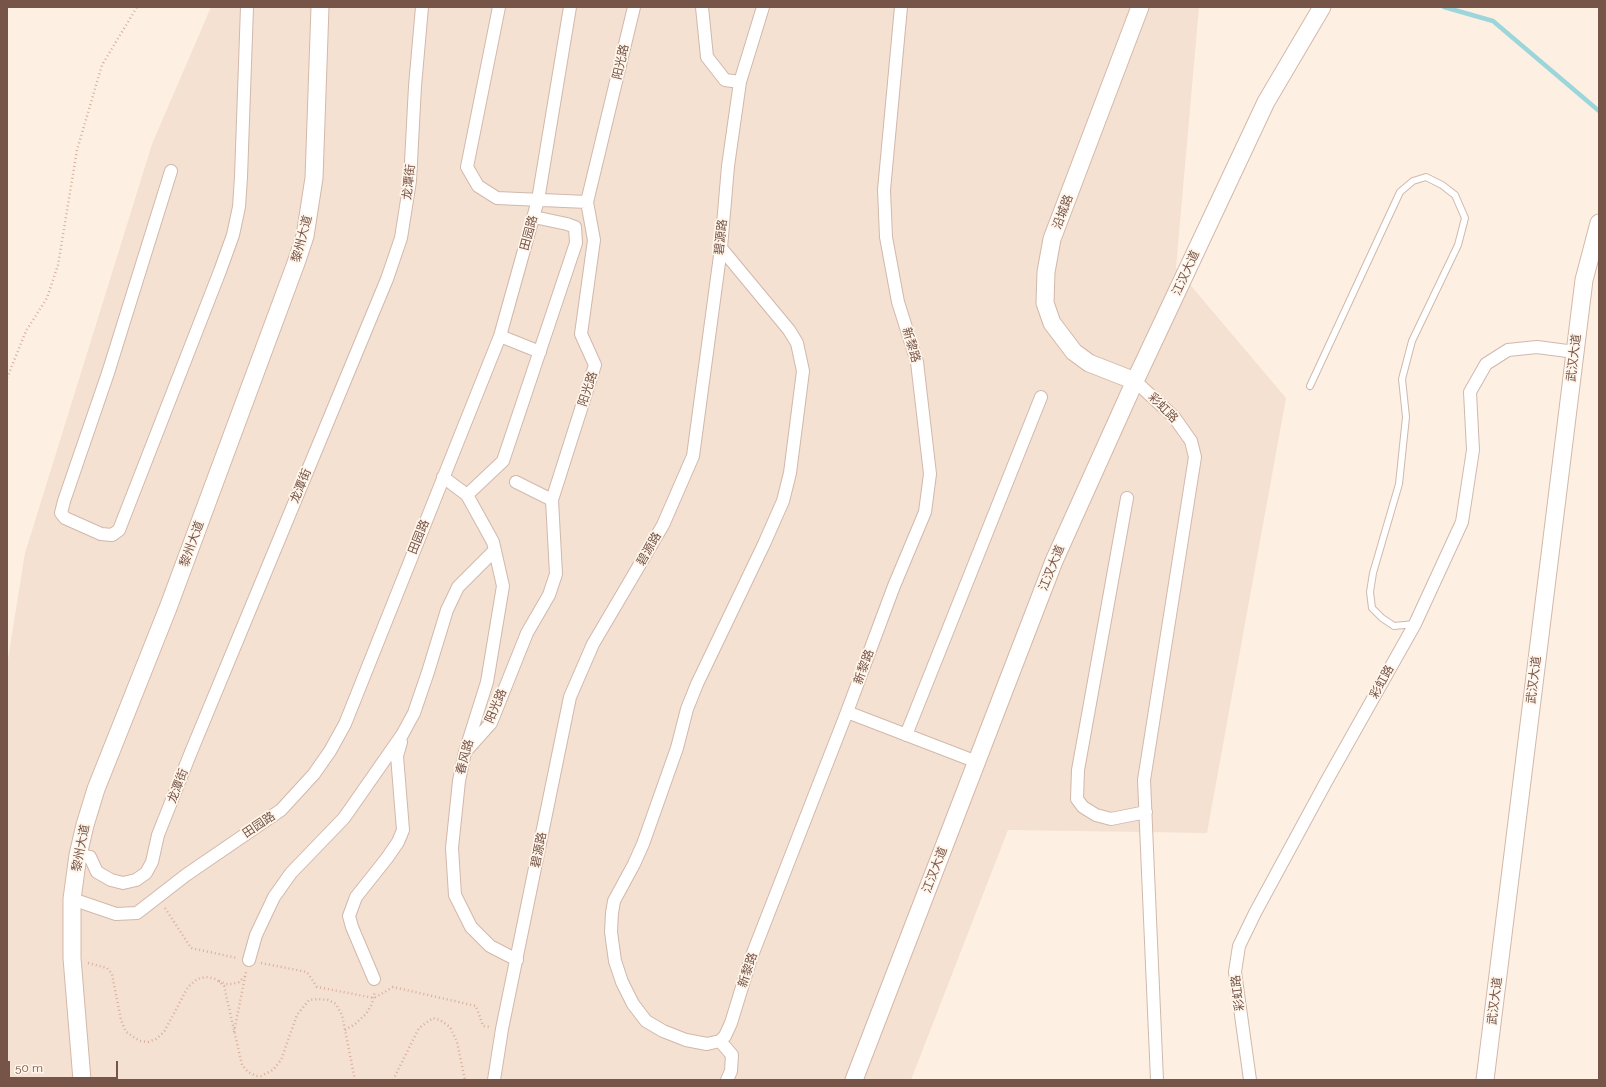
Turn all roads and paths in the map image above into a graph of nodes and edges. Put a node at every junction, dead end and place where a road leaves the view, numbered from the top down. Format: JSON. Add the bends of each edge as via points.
{"nodes":[{"id":1,"x":137,"y":7,"type":"edge"},
{"id":2,"x":247,"y":7,"type":"edge"},
{"id":3,"x":320,"y":7,"type":"edge"},
{"id":4,"x":422,"y":7,"type":"edge"},
{"id":5,"x":499,"y":7,"type":"edge"},
{"id":6,"x":570,"y":7,"type":"edge"},
{"id":7,"x":634,"y":7,"type":"edge"},
{"id":8,"x":702,"y":7,"type":"edge"},
{"id":9,"x":763,"y":7,"type":"edge"},
{"id":10,"x":901,"y":7,"type":"edge"},
{"id":11,"x":1140,"y":7,"type":"edge"},
{"id":12,"x":1322,"y":7,"type":"edge"},
{"id":13,"x":740,"y":82,"type":"junction"},
{"id":14,"x":171,"y":171,"type":"dead end"},
{"id":15,"x":538,"y":200,"type":"junction"},
{"id":16,"x":587,"y":202,"type":"junction"},
{"id":17,"x":534,"y":217,"type":"junction"},
{"id":18,"x":1599,"y":223,"type":"edge"},
{"id":19,"x":721,"y":248,"type":"junction"},
{"id":20,"x":500,"y":336,"type":"junction"},
{"id":21,"x":540,"y":352,"type":"junction"},
{"id":22,"x":1575,"y":352,"type":"junction"},
{"id":23,"x":7,"y":378,"type":"edge"},
{"id":24,"x":1135,"y":381,"type":"junction"},
{"id":25,"x":1310,"y":386,"type":"dead end"},
{"id":26,"x":1041,"y":397,"type":"dead end"},
{"id":27,"x":443,"y":478,"type":"junction"},
{"id":28,"x":516,"y":482,"type":"dead end"},
{"id":29,"x":466,"y":495,"type":"junction"},
{"id":30,"x":1127,"y":498,"type":"dead end"},
{"id":31,"x":552,"y":500,"type":"junction"},
{"id":32,"x":495,"y":550,"type":"junction"},
{"id":33,"x":1415,"y":624,"type":"junction"},
{"id":34,"x":847,"y":712,"type":"junction"},
{"id":35,"x":402,"y":735,"type":"junction"},
{"id":36,"x":906,"y":735,"type":"junction"},
{"id":37,"x":465,"y":752,"type":"junction"},
{"id":38,"x":977,"y":762,"type":"junction"},
{"id":39,"x":1146,"y":812,"type":"junction"},
{"id":40,"x":78,"y":855,"type":"junction"},
{"id":41,"x":158,"y":898,"type":"junction"},
{"id":42,"x":72,"y":900,"type":"junction"},
{"id":43,"x":72,"y":958,"type":"junction"},
{"id":44,"x":249,"y":960,"type":"junction"},
{"id":45,"x":517,"y":960,"type":"junction"},
{"id":46,"x":245,"y":976,"type":"junction"},
{"id":47,"x":374,"y":978,"type":"joint"},
{"id":48,"x":216,"y":979,"type":"junction"},
{"id":49,"x":374,"y":998,"type":"junction"},
{"id":50,"x":502,"y":1029,"type":"junction"},
{"id":51,"x":345,"y":1030,"type":"junction"},
{"id":52,"x":234,"y":1034,"type":"junction"},
{"id":53,"x":720,"y":1041,"type":"junction"},
{"id":54,"x":82,"y":1080,"type":"edge"},
{"id":55,"x":355,"y":1080,"type":"edge"},
{"id":56,"x":393,"y":1080,"type":"edge"},
{"id":57,"x":465,"y":1080,"type":"edge"},
{"id":58,"x":494,"y":1080,"type":"edge"},
{"id":59,"x":727,"y":1080,"type":"edge"},
{"id":60,"x":854,"y":1080,"type":"edge"},
{"id":61,"x":1157,"y":1080,"type":"edge"},
{"id":62,"x":1250,"y":1080,"type":"edge"},
{"id":63,"x":1485,"y":1080,"type":"edge"}],
"edges":[{"from":1,"to":23,"type":"path","via":[[102,65],[77,150],[58,265],[47,298],[26,331]]},
{"from":2,"to":14,"type":"street","via":[[241,177],[239,208],[233,234],[119,530],[112,535],[101,534],[65,518],[61,513]]},
{"from":3,"to":40,"type":"main road","name":"黎州大道","via":[[314,178],[304,236],[168,608],[96,789]]},
{"from":4,"to":40,"type":"street","name":"龙潭街","via":[[414,86],[410,181],[401,238],[387,279],[188,758],[158,835],[152,862],[146,874],[123,883],[97,872],[90,858]]},
{"from":5,"to":15,"type":"street","via":[[467,167],[478,186],[497,198]]},
{"from":6,"to":15,"type":"street","name":"田园路"},
{"from":7,"to":16,"type":"street","name":"阳光路"},
{"from":8,"to":13,"type":"street","via":[[707,57],[726,80]]},
{"from":9,"to":13,"type":"street","name":"碧源路"},
{"from":10,"to":34,"type":"street","name":"新黎路","via":[[884,190],[886,237],[898,302],[917,362],[930,474],[925,512]]},
{"from":11,"to":24,"type":"main road","name":"沿城路","via":[[1052,239],[1046,272],[1045,303],[1052,324],[1074,352],[1088,362]]},
{"from":12,"to":24,"type":"main road","name":"江汉大道","via":[[1266,102]]},
{"from":13,"to":19,"type":"street","name":"碧源路","via":[[728,166]]},
{"from":15,"to":16,"type":"street"},
{"from":15,"to":17,"type":"street","name":"田园路"},
{"from":16,"to":31,"type":"street","name":"阳光路","via":[[594,240],[581,334],[595,365]]},
{"from":17,"to":20,"type":"street","name":"田园路"},
{"from":17,"to":21,"type":"street","via":[[575,227],[576,243]]},
{"from":18,"to":22,"type":"main road","name":"武汉大道","via":[[1584,280]]},
{"from":19,"to":45,"type":"street","name":"碧源路","via":[[693,456],[663,525],[593,644],[570,697]]},
{"from":19,"to":53,"type":"street","via":[[797,343],[803,371],[790,473],[783,501],[694,690],[677,748],[643,844],[614,901],[610,932],[622,982],[633,1004],[646,1021],[686,1040],[707,1044]]},
{"from":20,"to":21,"type":"street"},
{"from":20,"to":27,"type":"street","name":"田园路"},
{"from":21,"to":29,"type":"street","via":[[502,461]]},
{"from":22,"to":33,"type":"street","name":"彩虹路","via":[[1537,347],[1508,350],[1486,364],[1470,392],[1473,450],[1462,522]]},
{"from":22,"to":63,"type":"main road","name":"武汉大道"},
{"from":24,"to":38,"type":"main road","name":"江汉大道","via":[[1054,561]]},
{"from":24,"to":39,"type":"street","name":"彩虹路","via":[[1174,417],[1191,442],[1195,458],[1144,780]]},
{"from":25,"to":33,"type":"lane","via":[[1400,192],[1413,181],[1426,178],[1442,185],[1455,195],[1465,218],[1458,245],[1412,341],[1402,380],[1406,417],[1399,484],[1373,573],[1370,592],[1372,608],[1382,618],[1394,626]]},
{"from":26,"to":36,"type":"street"},
{"from":27,"to":29,"type":"street","name":"春风路"},
{"from":27,"to":41,"type":"street","name":"田园路","via":[[345,724],[330,751],[314,774],[282,810],[186,875]]},
{"from":28,"to":31,"type":"street"},
{"from":29,"to":32,"type":"street","name":"春风路"},
{"from":30,"to":39,"type":"street","via":[[1078,770],[1077,799],[1096,815],[1111,819]]},
{"from":31,"to":37,"type":"street","name":"阳光路","via":[[556,574],[549,595],[526,633],[491,723]]},
{"from":32,"to":35,"type":"street","via":[[458,587],[447,610],[418,701]]},
{"from":32,"to":37,"type":"street","name":"春风路","via":[[503,586],[487,682]]},
{"from":33,"to":62,"type":"street","name":"彩虹路","via":[[1322,788],[1238,946],[1235,972]]},
{"from":34,"to":36,"type":"street"},
{"from":34,"to":53,"type":"street","name":"新黎路","via":[[751,958],[731,1023]]},
{"from":35,"to":44,"type":"street","via":[[344,818],[274,897],[256,935]]},
{"from":35,"to":47,"type":"street","via":[[397,756],[403,830],[391,853],[356,897],[349,916]]},
{"from":36,"to":38,"type":"street"},
{"from":37,"to":45,"type":"street","name":"春风路","via":[[459,781],[452,848],[455,895],[471,927],[490,946]]},
{"from":38,"to":60,"type":"main road","name":"江汉大道"},
{"from":39,"to":61,"type":"street","name":"彩虹路"},
{"from":40,"to":42,"type":"main road","name":"黎州大道"},
{"from":41,"to":42,"type":"street","name":"田园路","via":[[137,913],[116,914]]},
{"from":41,"to":44,"type":"path","via":[[191,948]]},
{"from":42,"to":43,"type":"main road","name":"黎州大道"},
{"from":43,"to":48,"type":"path","via":[[106,968],[112,974],[121,1020],[126,1032],[140,1041],[156,1039],[164,1032],[188,987],[197,979]]},
{"from":43,"to":54,"type":"main road","name":"黎州大道"},
{"from":44,"to":46,"type":"path"},
{"from":44,"to":49,"type":"path","via":[[307,972],[317,987]]},
{"from":45,"to":50,"type":"street","name":"碧源路"},
{"from":46,"to":48,"type":"path","via":[[232,984]]},
{"from":46,"to":52,"type":"path"},
{"from":47,"to":49,"type":"path"},
{"from":48,"to":52,"type":"path","via":[[224,986]]},
{"from":49,"to":50,"type":"path","via":[[393,987],[476,1006],[483,1026]]},
{"from":49,"to":51,"type":"path","via":[[366,1014]]},
{"from":50,"to":58,"type":"street","name":"碧源路"},
{"from":51,"to":52,"type":"path","via":[[342,1015],[336,1004],[328,1000],[309,1000],[297,1015],[281,1060],[273,1070],[261,1076],[248,1072],[242,1065]]},
{"from":51,"to":55,"type":"path"},
{"from":53,"to":59,"type":"street","via":[[732,1055],[731,1071]]},
{"from":56,"to":57,"type":"path","via":[[419,1028],[433,1018],[450,1027],[458,1042]]}]}
